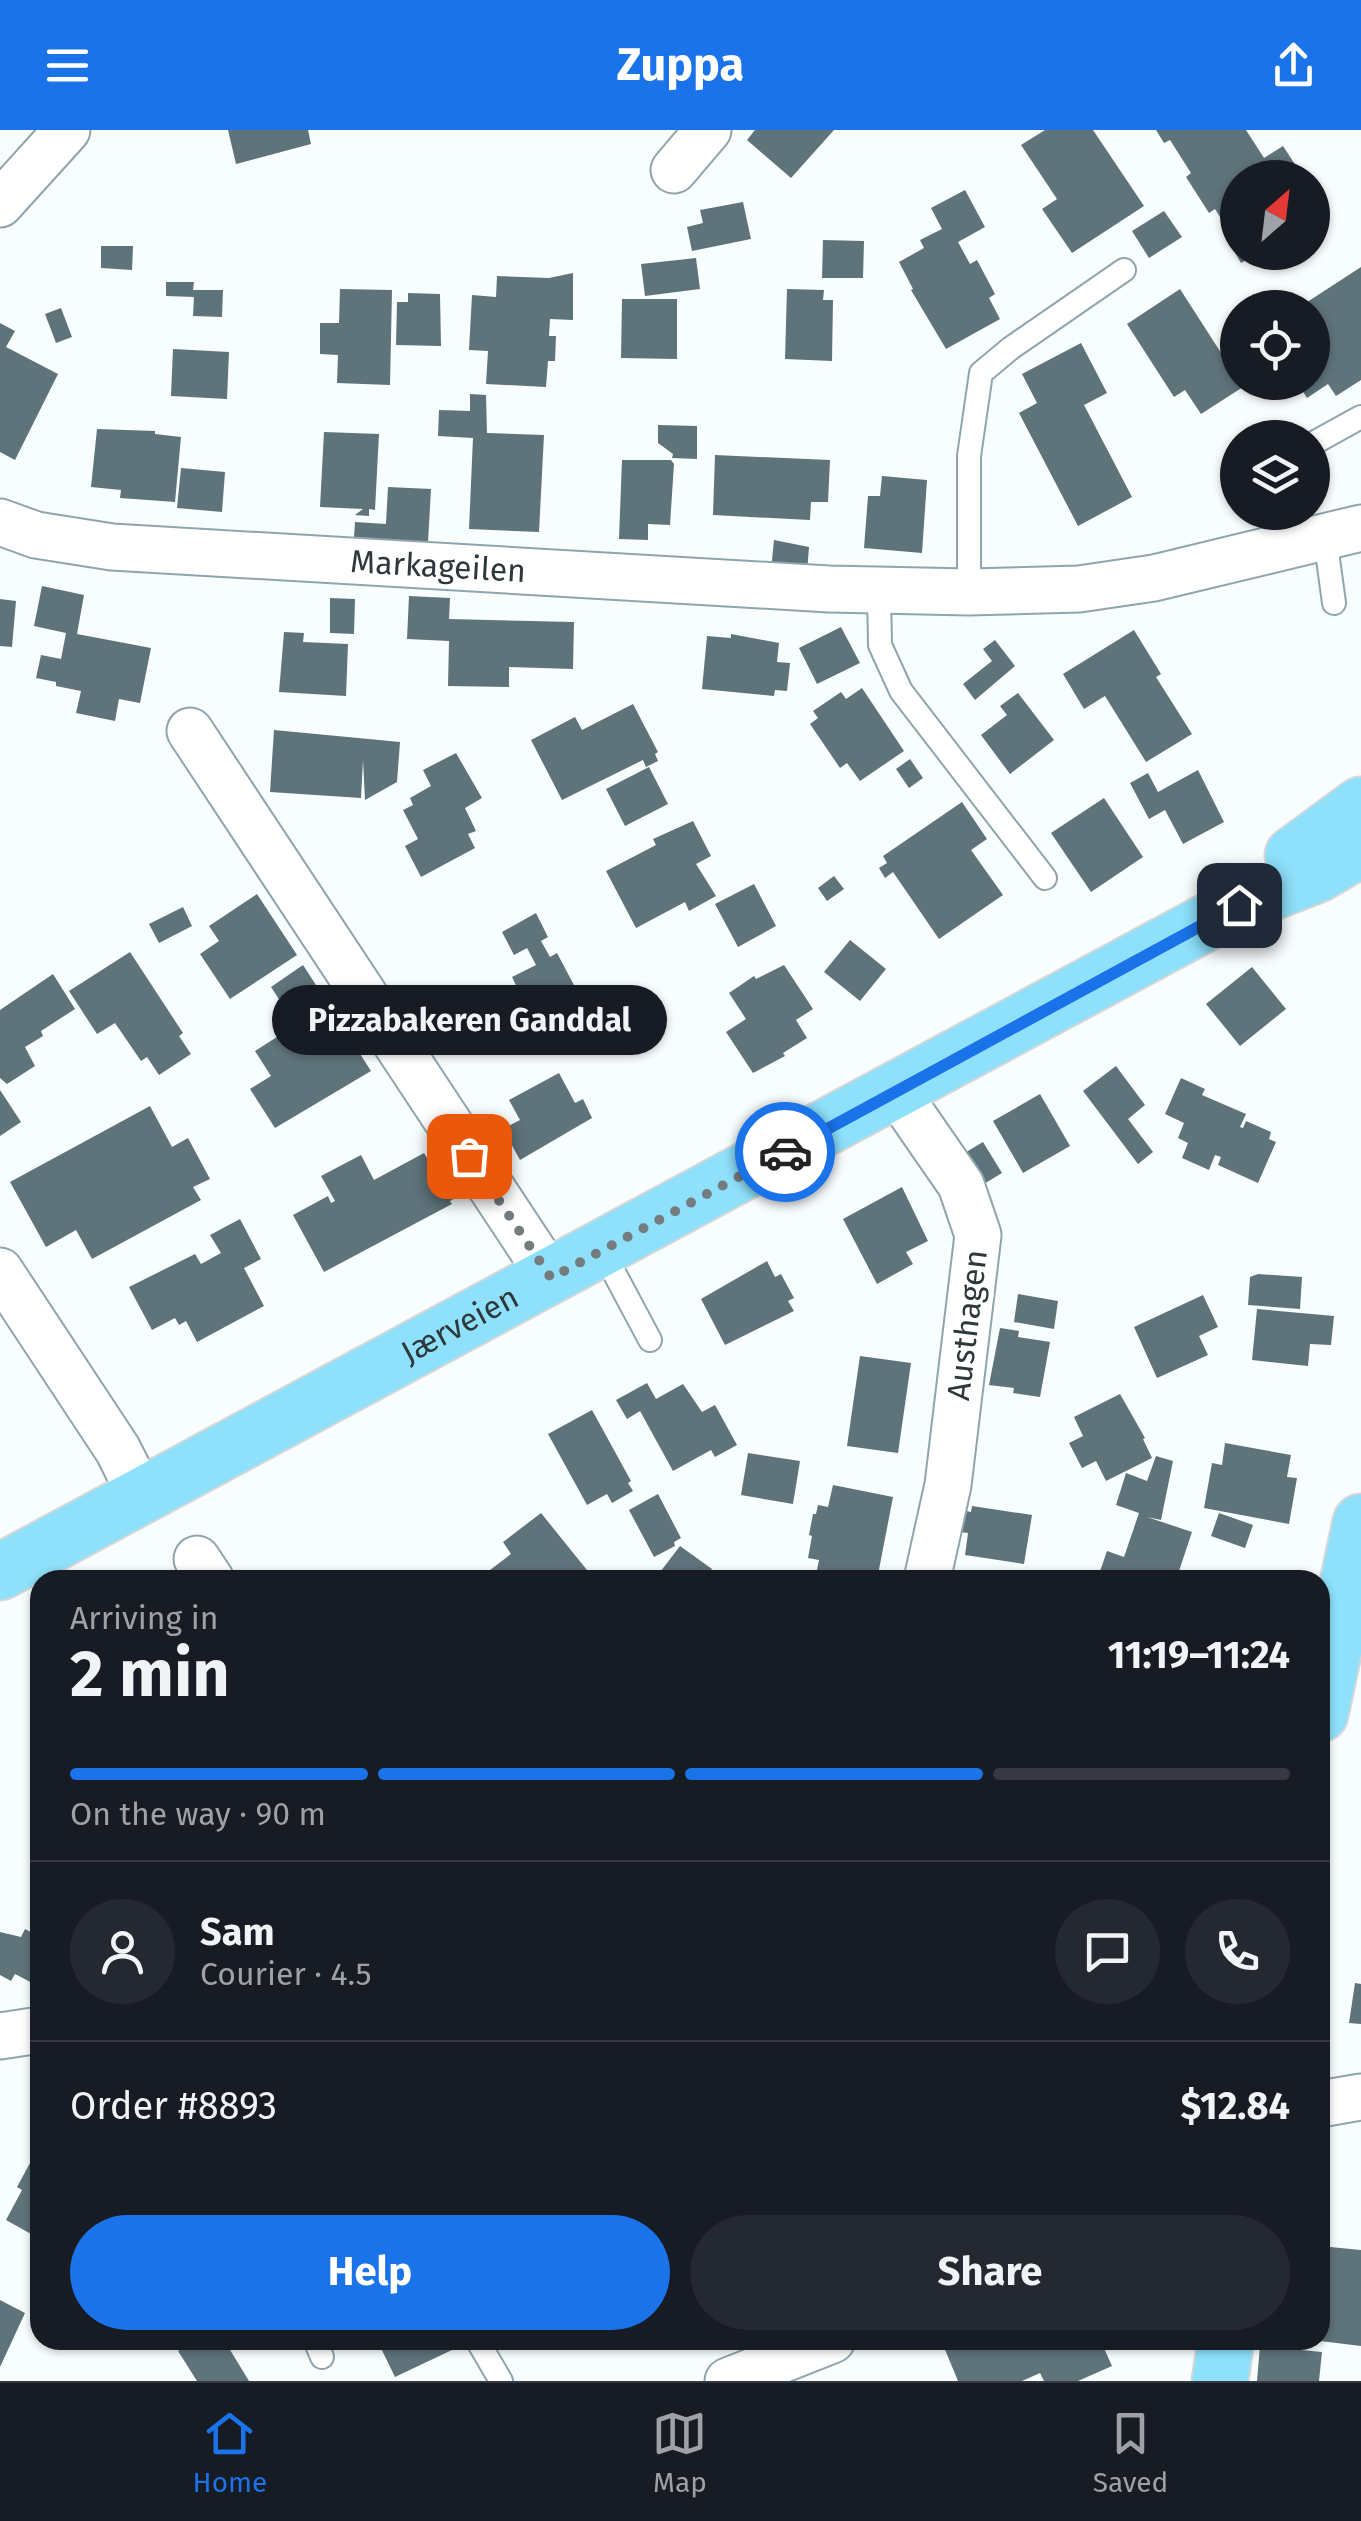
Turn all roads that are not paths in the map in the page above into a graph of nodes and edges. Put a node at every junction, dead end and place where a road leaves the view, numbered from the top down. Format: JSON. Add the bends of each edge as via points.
{"nodes":[{"id":1,"x":708,"y":130,"type":"edge"},
{"id":2,"x":58,"y":133,"type":"edge"},
{"id":3,"x":674,"y":170,"type":"dead end"},
{"id":4,"x":0,"y":204,"type":"edge"},
{"id":5,"x":1124,"y":270,"type":"dead end"},
{"id":6,"x":1361,"y":417,"type":"edge"},
{"id":7,"x":1330,"y":434,"type":"edge"},
{"id":8,"x":0,"y":522,"type":"edge"},
{"id":9,"x":1343,"y":533,"type":"edge"},
{"id":10,"x":879,"y":590,"type":"junction"},
{"id":11,"x":969,"y":592,"type":"junction"},
{"id":12,"x":1334,"y":603,"type":"dead end"},
{"id":13,"x":190,"y":730,"type":"dead end"},
{"id":14,"x":1361,"y":805,"type":"edge"},
{"id":15,"x":1361,"y":849,"type":"edge"},
{"id":16,"x":1045,"y":878,"type":"dead end"},
{"id":17,"x":1239,"y":905,"type":"junction"},
{"id":18,"x":896,"y":1091,"type":"junction"},
{"id":19,"x":602,"y":1250,"type":"junction"},
{"id":20,"x":0,"y":1271,"type":"edge"},
{"id":21,"x":551,"y":1278,"type":"junction"},
{"id":22,"x":650,"y":1340,"type":"dead end"},
{"id":23,"x":140,"y":1494,"type":"junction"},
{"id":24,"x":1361,"y":1522,"type":"edge"},
{"id":25,"x":929,"y":1570,"type":"edge"},
{"id":26,"x":0,"y":1572,"type":"edge"},
{"id":27,"x":1330,"y":1667,"type":"edge"},
{"id":28,"x":30,"y":2032,"type":"edge"},
{"id":29,"x":0,"y":2036,"type":"edge"},
{"id":30,"x":1361,"y":2097,"type":"edge"},
{"id":31,"x":1330,"y":2102,"type":"edge"},
{"id":32,"x":482,"y":2350,"type":"edge"},
{"id":33,"x":1225,"y":2350,"type":"edge"},
{"id":34,"x":762,"y":2352,"type":"edge"},
{"id":35,"x":500,"y":2381,"type":"edge"},
{"id":36,"x":728,"y":2381,"type":"edge"},
{"id":37,"x":1220,"y":2381,"type":"edge"}],
"edges":[{"from":1,"to":3,"type":"street"},
{"from":2,"to":4,"type":"street"},
{"from":5,"to":11,"type":"lane","via":[[981,373],[970,456]]},
{"from":6,"to":7,"type":"lane"},
{"from":8,"to":10,"type":"street","name":"Markageilen","via":[[112,547]]},
{"from":9,"to":11,"type":"street","name":"Markageilen","via":[[1079,590]]},
{"from":9,"to":12,"type":"lane"},
{"from":10,"to":11,"type":"street","name":"Markageilen"},
{"from":10,"to":16,"type":"lane","via":[[880,644],[901,691]]},
{"from":13,"to":21,"type":"street"},
{"from":14,"to":17,"type":"main road","name":"Jærveien","via":[[1302,846]]},
{"from":15,"to":17,"type":"main road","name":"Jærveien"},
{"from":17,"to":18,"type":"main road","name":"Jærveien"},
{"from":18,"to":19,"type":"main road","name":"Jærveien"},
{"from":18,"to":25,"type":"street","name":"Austhagen","via":[[962,1185],[978,1235],[948,1485]]},
{"from":19,"to":21,"type":"main road","name":"Jærveien"},
{"from":19,"to":22,"type":"lane"},
{"from":20,"to":23,"type":"street"},
{"from":21,"to":23,"type":"main road","name":"Jærveien"},
{"from":23,"to":26,"type":"main road","name":"Jærveien"},
{"from":24,"to":27,"type":"main road"},
{"from":28,"to":29,"type":"street"},
{"from":30,"to":31,"type":"street"},
{"from":32,"to":35,"type":"lane"},
{"from":33,"to":37,"type":"main road"},
{"from":34,"to":36,"type":"street"}]}
